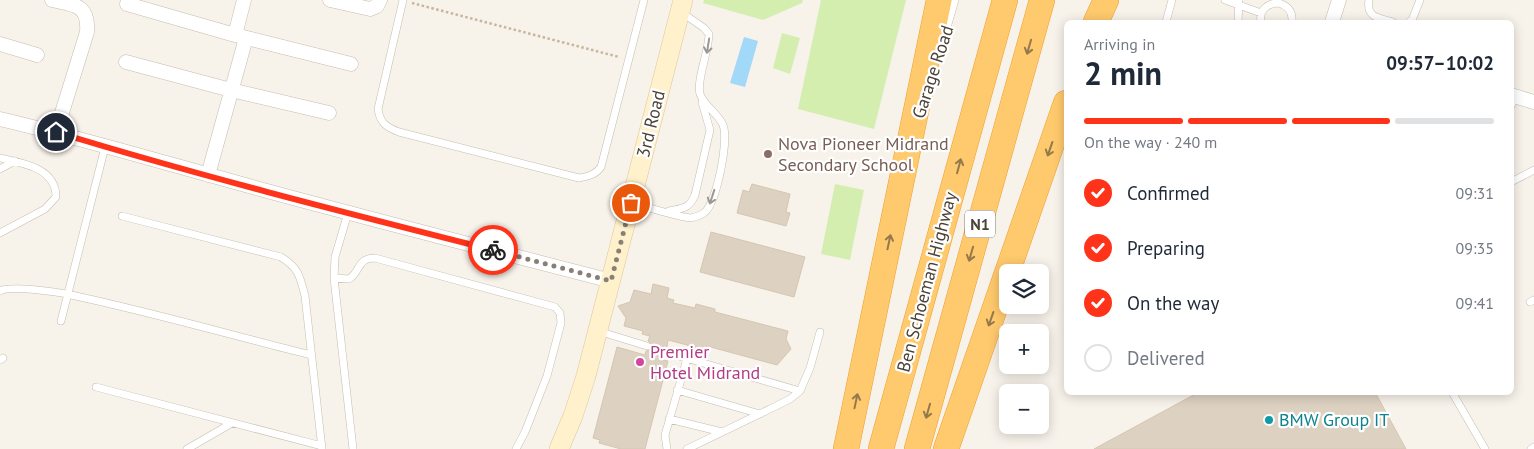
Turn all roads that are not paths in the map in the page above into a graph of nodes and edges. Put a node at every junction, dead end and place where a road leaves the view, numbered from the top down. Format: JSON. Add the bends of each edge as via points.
{"nodes":[{"id":1,"x":52,"y":0,"type":"edge"},
{"id":2,"x":244,"y":0,"type":"edge"},
{"id":3,"x":330,"y":0,"type":"edge"},
{"id":4,"x":380,"y":0,"type":"edge"},
{"id":5,"x":403,"y":0,"type":"edge"},
{"id":6,"x":644,"y":0,"type":"edge"},
{"id":7,"x":939,"y":0,"type":"edge"},
{"id":8,"x":955,"y":0,"type":"edge"},
{"id":9,"x":1005,"y":0,"type":"edge"},
{"id":10,"x":1042,"y":0,"type":"edge"},
{"id":11,"x":1099,"y":0,"type":"edge"},
{"id":12,"x":1106,"y":0,"type":"edge"},
{"id":13,"x":1172,"y":0,"type":"edge"},
{"id":14,"x":1225,"y":0,"type":"edge"},
{"id":15,"x":1339,"y":0,"type":"edge"},
{"id":16,"x":1369,"y":0,"type":"edge"},
{"id":17,"x":1420,"y":0,"type":"edge"},
{"id":18,"x":1239,"y":3,"type":"edge"},
{"id":19,"x":127,"y":4,"type":"dead end"},
{"id":20,"x":682,"y":6,"type":"edge"},
{"id":21,"x":1261,"y":13,"type":"junction"},
{"id":22,"x":1095,"y":20,"type":"edge"},
{"id":23,"x":1096,"y":20,"type":"edge"},
{"id":24,"x":1168,"y":20,"type":"edge"},
{"id":25,"x":1238,"y":20,"type":"edge"},
{"id":26,"x":1261,"y":20,"type":"edge"},
{"id":27,"x":1292,"y":20,"type":"edge"},
{"id":28,"x":1333,"y":20,"type":"edge"},
{"id":29,"x":1386,"y":20,"type":"edge"},
{"id":30,"x":1412,"y":20,"type":"edge"},
{"id":31,"x":241,"y":36,"type":"junction"},
{"id":32,"x":0,"y":44,"type":"edge"},
{"id":33,"x":940,"y":54,"type":"dead end"},
{"id":34,"x":37,"y":55,"type":"dead end"},
{"id":35,"x":126,"y":62,"type":"dead end"},
{"id":36,"x":351,"y":64,"type":"dead end"},
{"id":37,"x":929,"y":88,"type":"dead end"},
{"id":38,"x":231,"y":90,"type":"junction"},
{"id":39,"x":700,"y":94,"type":"junction"},
{"id":40,"x":1514,"y":99,"type":"edge"},
{"id":41,"x":1534,"y":102,"type":"edge"},
{"id":42,"x":1064,"y":109,"type":"edge"},
{"id":43,"x":329,"y":113,"type":"dead end"},
{"id":44,"x":0,"y":119,"type":"edge"},
{"id":45,"x":56,"y":132,"type":"junction"},
{"id":46,"x":909,"y":144,"type":"junction"},
{"id":47,"x":104,"y":147,"type":"junction"},
{"id":48,"x":0,"y":158,"type":"edge"},
{"id":49,"x":15,"y":161,"type":"junction"},
{"id":50,"x":0,"y":169,"type":"edge"},
{"id":51,"x":1534,"y":170,"type":"edge"},
{"id":52,"x":208,"y":175,"type":"junction"},
{"id":53,"x":1514,"y":180,"type":"edge"},
{"id":54,"x":631,"y":203,"type":"junction"},
{"id":55,"x":666,"y":212,"type":"junction"},
{"id":56,"x":348,"y":213,"type":"junction"},
{"id":57,"x":122,"y":216,"type":"dead end"},
{"id":58,"x":0,"y":233,"type":"edge"},
{"id":59,"x":334,"y":278,"type":"junction"},
{"id":60,"x":611,"y":281,"type":"junction"},
{"id":61,"x":0,"y":291,"type":"edge"},
{"id":62,"x":69,"y":294,"type":"junction"},
{"id":63,"x":61,"y":321,"type":"dead end"},
{"id":64,"x":598,"y":331,"type":"junction"},
{"id":65,"x":820,"y":332,"type":"dead end"},
{"id":66,"x":647,"y":346,"type":"dead end"},
{"id":67,"x":665,"y":352,"type":"dead end"},
{"id":68,"x":310,"y":355,"type":"junction"},
{"id":69,"x":686,"y":359,"type":"junction"},
{"id":70,"x":96,"y":387,"type":"dead end"},
{"id":71,"x":677,"y":390,"type":"junction"},
{"id":72,"x":800,"y":391,"type":"junction"},
{"id":73,"x":1454,"y":395,"type":"edge"},
{"id":74,"x":760,"y":414,"type":"junction"},
{"id":75,"x":669,"y":419,"type":"junction"},
{"id":76,"x":232,"y":423,"type":"junction"},
{"id":77,"x":723,"y":432,"type":"junction"},
{"id":78,"x":1534,"y":447,"type":"edge"},
{"id":79,"x":322,"y":448,"type":"edge"},
{"id":80,"x":187,"y":449,"type":"edge"},
{"id":81,"x":353,"y":449,"type":"edge"},
{"id":82,"x":516,"y":449,"type":"edge"},
{"id":83,"x":559,"y":449,"type":"edge"},
{"id":84,"x":667,"y":449,"type":"edge"},
{"id":85,"x":687,"y":449,"type":"edge"},
{"id":86,"x":846,"y":449,"type":"edge"},
{"id":87,"x":881,"y":449,"type":"edge"},
{"id":88,"x":917,"y":449,"type":"edge"},
{"id":89,"x":946,"y":449,"type":"edge"},
{"id":90,"x":1486,"y":449,"type":"edge"},
{"id":91,"x":1531,"y":449,"type":"edge"}],
"edges":[{"from":1,"to":45,"type":"street","via":[[82,8],[88,22]]},
{"from":2,"to":31,"type":"street"},
{"from":3,"to":4,"type":"street","via":[[370,9]]},
{"from":5,"to":6,"type":"lane","via":[[378,109],[384,125],[399,132],[579,178],[597,172],[604,157]]},
{"from":7,"to":46,"type":"highway"},
{"from":8,"to":33,"type":"lane","name":"Garage Road"},
{"from":87,"to":9,"type":"highway","name":"Ben Schoeman Highway","number":"N1","one_way":true},
{"from":10,"to":88,"type":"highway","name":"Ben Schoeman Highway","number":"N1","one_way":true},
{"from":11,"to":22,"type":"lane"},
{"from":12,"to":23,"type":"highway"},
{"from":13,"to":24,"type":"lane"},
{"from":14,"to":18,"type":"lane"},
{"from":15,"to":28,"type":"street"},
{"from":16,"to":29,"type":"lane","via":[[1370,13]]},
{"from":17,"to":30,"type":"lane"},
{"from":18,"to":21,"type":"lane"},
{"from":18,"to":25,"type":"lane"},
{"from":19,"to":31,"type":"street"},
{"from":20,"to":39,"type":"lane","one_way":true,"via":[[709,34]]},
{"from":20,"to":54,"type":"street","name":"3rd Road"},
{"from":21,"to":26,"type":"lane"},
{"from":21,"to":27,"type":"lane","via":[[1268,5],[1279,3],[1289,8]]},
{"from":31,"to":36,"type":"street"},
{"from":31,"to":38,"type":"street"},
{"from":32,"to":34,"type":"street"},
{"from":35,"to":38,"type":"street"},
{"from":37,"to":46,"type":"lane","name":"Garage Road"},
{"from":38,"to":43,"type":"street"},
{"from":38,"to":52,"type":"street"},
{"from":39,"to":55,"type":"lane","via":[[710,130],[695,195],[691,204]]},
{"from":39,"to":55,"type":"lane","one_way":true,"via":[[723,123],[726,134],[724,158],[711,204],[704,214],[690,218]]},
{"from":40,"to":41,"type":"street"},
{"from":42,"to":89,"type":"highway","one_way":true},
{"from":44,"to":45,"type":"street"},
{"from":45,"to":47,"type":"street"},
{"from":86,"to":46,"type":"highway","one_way":true},
{"from":47,"to":52,"type":"street"},
{"from":47,"to":62,"type":"lane"},
{"from":48,"to":49,"type":"lane"},
{"from":49,"to":50,"type":"lane"},
{"from":49,"to":58,"type":"lane","via":[[42,170],[51,178],[56,197],[45,209]]},
{"from":51,"to":53,"type":"lane"},
{"from":52,"to":56,"type":"street"},
{"from":54,"to":55,"type":"lane"},
{"from":54,"to":60,"type":"street","name":"3rd Road"},
{"from":56,"to":59,"type":"lane","via":[[335,257]]},
{"from":56,"to":60,"type":"street"},
{"from":57,"to":68,"type":"lane","via":[[290,262],[300,276],[305,296]]},
{"from":59,"to":81,"type":"lane"},
{"from":59,"to":82,"type":"lane","via":[[349,279],[363,260],[375,258],[555,307],[560,313],[561,323],[546,376]]},
{"from":60,"to":64,"type":"street","name":"3rd Road"},
{"from":61,"to":62,"type":"lane","via":[[17,288]]},
{"from":62,"to":63,"type":"lane"},
{"from":62,"to":68,"type":"lane"},
{"from":64,"to":66,"type":"lane"},
{"from":64,"to":83,"type":"street","name":"3rd Road","via":[[573,416]]},
{"from":65,"to":72,"type":"lane"},
{"from":67,"to":69,"type":"lane"},
{"from":68,"to":79,"type":"lane"},
{"from":69,"to":71,"type":"lane"},
{"from":69,"to":72,"type":"lane"},
{"from":70,"to":76,"type":"lane"},
{"from":71,"to":74,"type":"lane"},
{"from":71,"to":75,"type":"lane"},
{"from":72,"to":74,"type":"lane"},
{"from":73,"to":90,"type":"lane"},
{"from":74,"to":77,"type":"lane"},
{"from":75,"to":77,"type":"lane"},
{"from":75,"to":84,"type":"lane","via":[[665,435]]},
{"from":76,"to":79,"type":"lane"},
{"from":76,"to":80,"type":"lane"},
{"from":77,"to":85,"type":"lane"},
{"from":78,"to":91,"type":"lane"}]}
